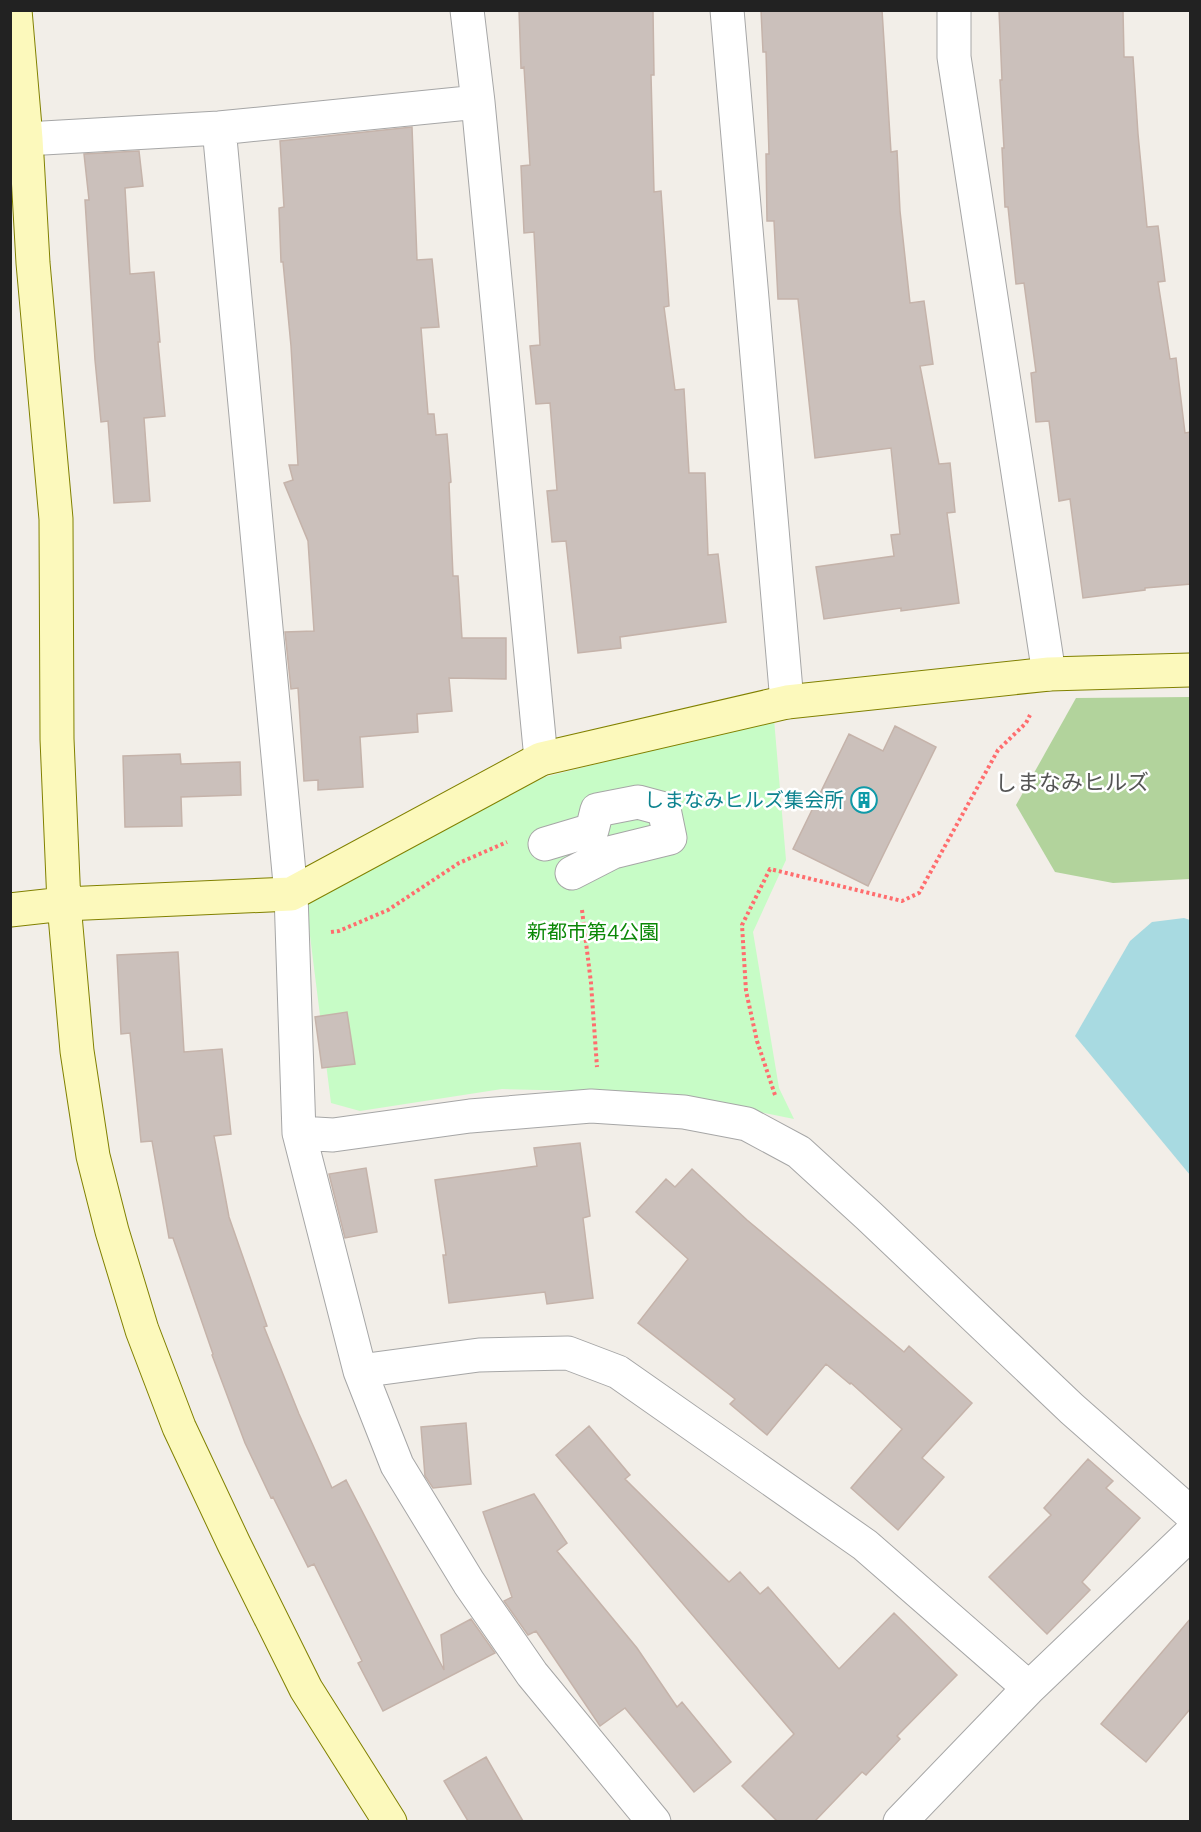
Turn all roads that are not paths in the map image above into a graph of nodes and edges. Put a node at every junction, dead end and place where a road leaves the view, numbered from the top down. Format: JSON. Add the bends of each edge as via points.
{"nodes":[{"id":1,"x":15,"y":10,"type":"edge"},
{"id":2,"x":467,"y":10,"type":"edge"},
{"id":3,"x":727,"y":10,"type":"edge"},
{"id":4,"x":954,"y":10,"type":"edge"},
{"id":5,"x":478,"y":102,"type":"junction"},
{"id":6,"x":219,"y":128,"type":"junction"},
{"id":7,"x":26,"y":139,"type":"junction"},
{"id":8,"x":1191,"y":670,"type":"edge"},
{"id":9,"x":1049,"y":674,"type":"junction"},
{"id":10,"x":788,"y":702,"type":"junction"},
{"id":11,"x":541,"y":759,"type":"junction"},
{"id":12,"x":545,"y":844,"type":"road end"},
{"id":13,"x":572,"y":873,"type":"road end"},
{"id":14,"x":291,"y":894,"type":"junction"},
{"id":15,"x":64,"y":904,"type":"junction"},
{"id":16,"x":10,"y":910,"type":"edge"},
{"id":17,"x":299,"y":1133,"type":"junction"},
{"id":18,"x":360,"y":1371,"type":"junction"},
{"id":19,"x":1191,"y":1513,"type":"edge"},
{"id":20,"x":1191,"y":1534,"type":"edge"},
{"id":21,"x":1029,"y":1688,"type":"junction"},
{"id":22,"x":390,"y":1821,"type":"edge"},
{"id":23,"x":654,"y":1821,"type":"edge"},
{"id":24,"x":900,"y":1821,"type":"edge"}],
"edges":[{"from":1,"to":7,"type":"street"},
{"from":2,"to":5,"type":"street"},
{"from":3,"to":10,"type":"street"},
{"from":4,"to":9,"type":"street","via":[[954,57]]},
{"from":5,"to":6,"type":"street"},
{"from":5,"to":11,"type":"street"},
{"from":6,"to":7,"type":"street"},
{"from":6,"to":14,"type":"street"},
{"from":7,"to":15,"type":"street","via":[[56,519],[57,739]]},
{"from":8,"to":9,"type":"street"},
{"from":9,"to":10,"type":"street"},
{"from":10,"to":11,"type":"street"},
{"from":11,"to":14,"type":"street"},
{"from":12,"to":13,"type":"street","via":[[592,830],[597,810],[638,802],[664,809],[670,838],[613,852]]},
{"from":14,"to":15,"type":"street"},
{"from":14,"to":17,"type":"street"},
{"from":15,"to":16,"type":"street"},
{"from":15,"to":22,"type":"street","via":[[77,1051],[93,1156],[142,1330],[179,1427],[306,1689]]},
{"from":17,"to":18,"type":"street"},
{"from":17,"to":19,"type":"street","via":[[333,1135],[470,1116],[600,1107],[684,1112],[747,1124],[791,1147],[869,1215],[1072,1409]]},
{"from":18,"to":21,"type":"street","via":[[479,1355],[568,1353],[618,1372],[865,1545]]},
{"from":18,"to":23,"type":"street","via":[[397,1465],[469,1583],[532,1674]]},
{"from":20,"to":21,"type":"street"},
{"from":21,"to":24,"type":"street"}]}
